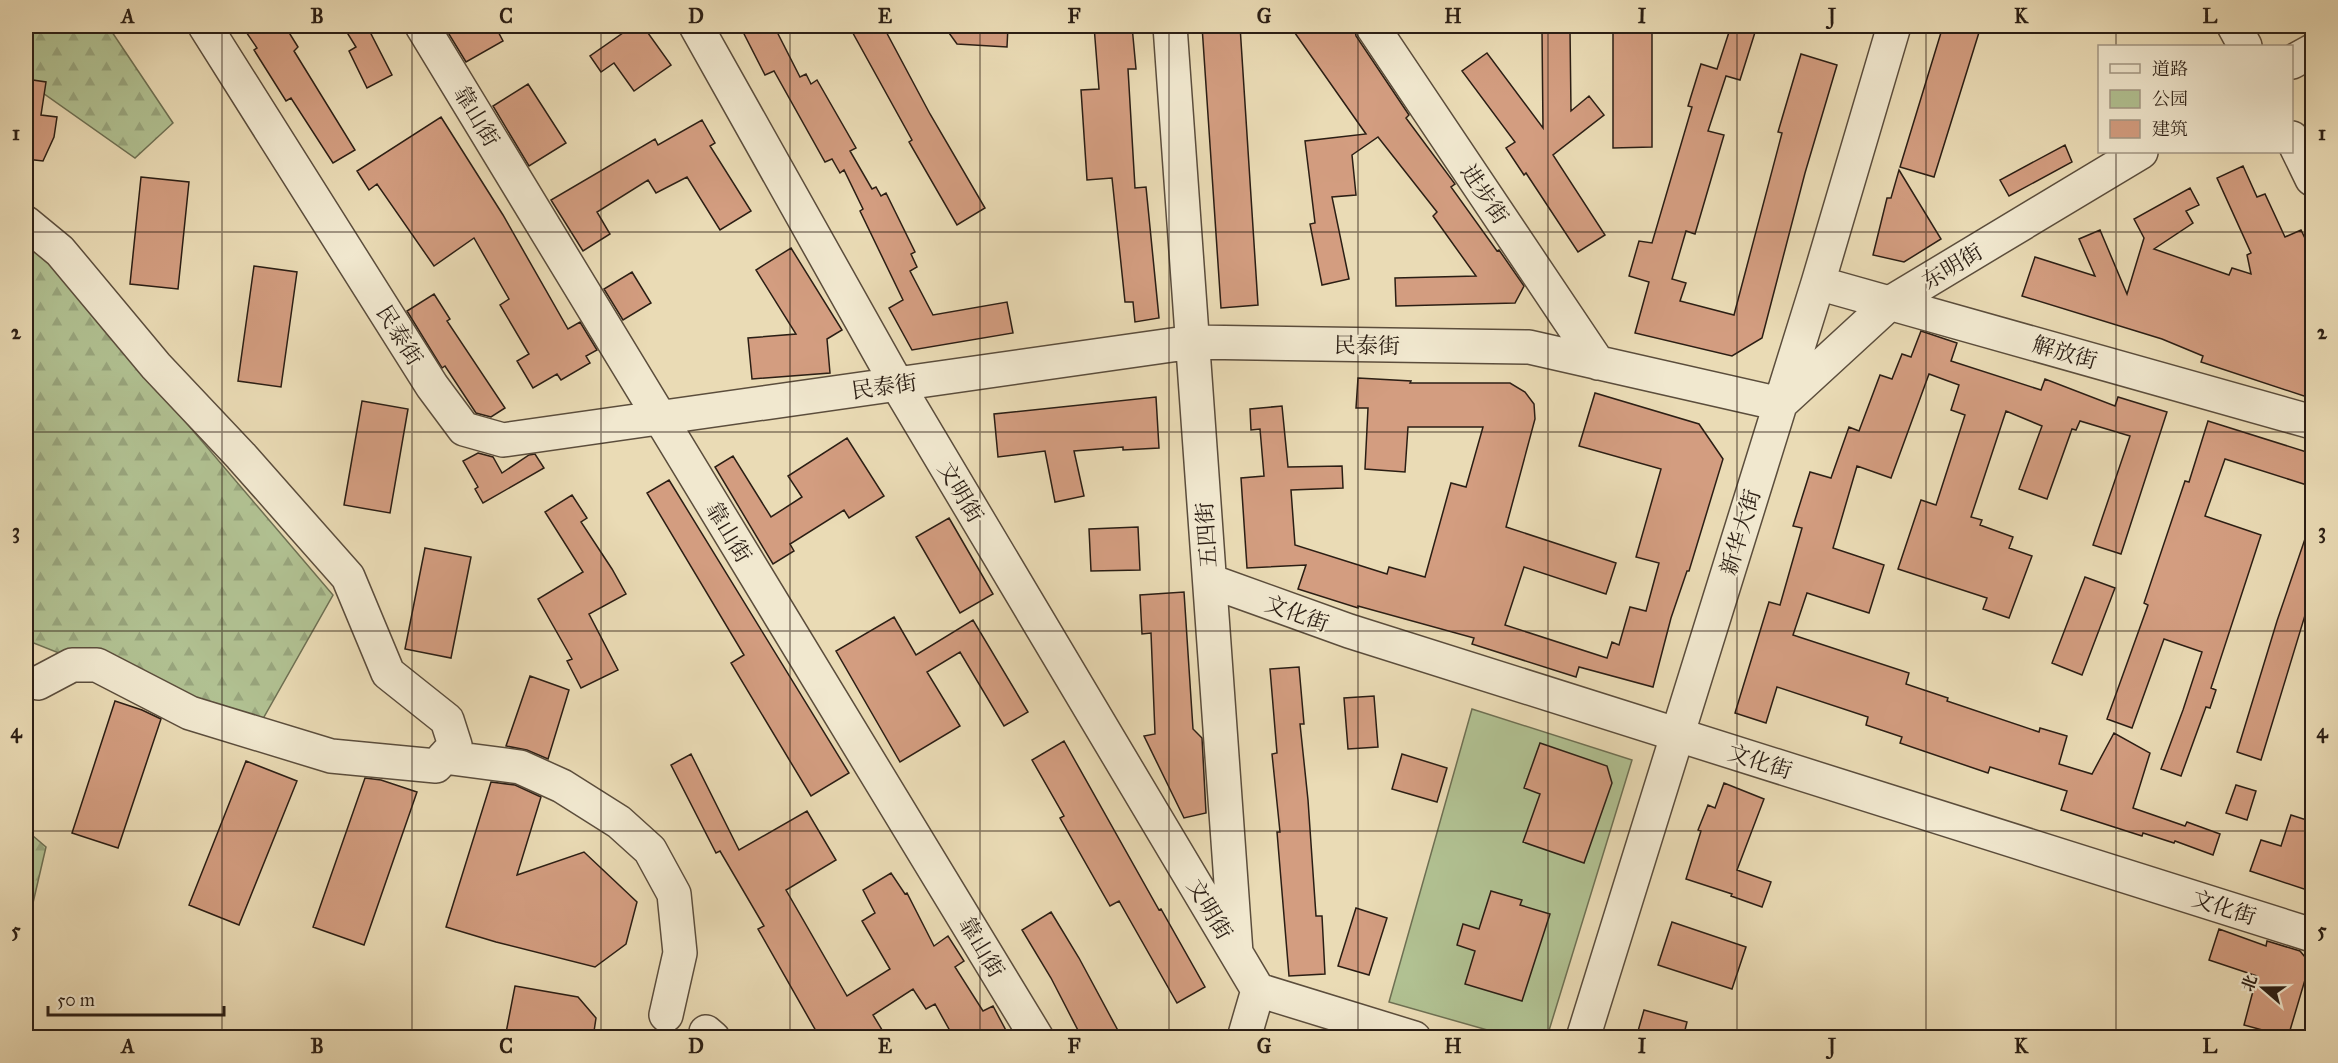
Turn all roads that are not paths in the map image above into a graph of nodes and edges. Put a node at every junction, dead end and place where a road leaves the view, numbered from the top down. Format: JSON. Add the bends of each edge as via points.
{"nodes":[{"id":1,"x":205,"y":26,"type":"edge"},
{"id":2,"x":422,"y":26,"type":"edge"},
{"id":3,"x":696,"y":26,"type":"edge"},
{"id":4,"x":1170,"y":26,"type":"edge"},
{"id":5,"x":1372,"y":26,"type":"edge"},
{"id":6,"x":1894,"y":26,"type":"edge"},
{"id":7,"x":2234,"y":26,"type":"edge"},
{"id":8,"x":2244,"y":45,"type":"edge"},
{"id":9,"x":2313,"y":51,"type":"edge"},
{"id":10,"x":2293,"y":61,"type":"edge"},
{"id":11,"x":2293,"y":140,"type":"edge"},
{"id":12,"x":2139,"y":153,"type":"edge"},
{"id":13,"x":2313,"y":179,"type":"edge"},
{"id":14,"x":26,"y":223,"type":"edge"},
{"id":15,"x":1818,"y":283,"type":"junction"},
{"id":16,"x":1890,"y":303,"type":"junction"},
{"id":17,"x":1193,"y":342,"type":"junction"},
{"id":18,"x":1598,"y":363,"type":"junction"},
{"id":19,"x":897,"y":384,"type":"junction"},
{"id":20,"x":1780,"y":404,"type":"junction"},
{"id":21,"x":660,"y":418,"type":"junction"},
{"id":22,"x":2313,"y":422,"type":"edge"},
{"id":23,"x":1210,"y":581,"type":"junction"},
{"id":24,"x":38,"y":683,"type":"dead end"},
{"id":25,"x":1677,"y":735,"type":"junction"},
{"id":26,"x":444,"y":757,"type":"junction"},
{"id":27,"x":2313,"y":935,"type":"edge"},
{"id":28,"x":1236,"y":953,"type":"junction"},
{"id":29,"x":1258,"y":990,"type":"junction"},
{"id":30,"x":666,"y":1015,"type":"dead end"},
{"id":31,"x":1037,"y":1038,"type":"edge"},
{"id":32,"x":1245,"y":1038,"type":"edge"},
{"id":33,"x":1414,"y":1038,"type":"edge"},
{"id":34,"x":1583,"y":1038,"type":"edge"}],
"edges":[{"from":1,"to":21,"type":"street","name":"民泰街","via":[[432,386],[464,429],[503,440]]},
{"from":2,"to":21,"type":"street","name":"靠山街"},
{"from":3,"to":19,"type":"street","name":"文明街"},
{"from":4,"to":17,"type":"street","name":"五四街"},
{"from":5,"to":18,"type":"street","name":"进步街"},
{"from":6,"to":15,"type":"street","name":"新华大街"},
{"from":7,"to":8,"type":"street"},
{"from":9,"to":10,"type":"street"},
{"from":11,"to":13,"type":"street"},
{"from":12,"to":16,"type":"street","name":"东明街"},
{"from":14,"to":26,"type":"street","via":[[60,251],[156,366],[348,577],[388,673],[447,720],[456,745]]},
{"from":15,"to":16,"type":"street","name":"解放街"},
{"from":15,"to":20,"type":"street","name":"新华大街"},
{"from":16,"to":20,"type":"street","name":"东明街"},
{"from":16,"to":22,"type":"street","name":"解放街"},
{"from":17,"to":18,"type":"street","name":"民泰街","via":[[1528,348]]},
{"from":17,"to":19,"type":"street","name":"民泰街"},
{"from":17,"to":23,"type":"street","name":"五四街"},
{"from":18,"to":20,"type":"street","name":"民泰街"},
{"from":19,"to":21,"type":"street","name":"民泰街"},
{"from":19,"to":28,"type":"street","name":"文明街"},
{"from":20,"to":25,"type":"street","name":"新华大街"},
{"from":21,"to":31,"type":"street","name":"靠山街"},
{"from":23,"to":25,"type":"street","name":"文化街","via":[[1349,631]]},
{"from":23,"to":28,"type":"street","name":"五四街"},
{"from":24,"to":26,"type":"street","via":[[72,665],[97,665],[190,713],[331,756],[436,766]]},
{"from":25,"to":27,"type":"street","name":"文化街"},
{"from":25,"to":34,"type":"street","name":"新华大街"},
{"from":26,"to":30,"type":"street","via":[[520,767],[562,786],[620,822],[650,850],[674,894],[680,953]]},
{"from":28,"to":29,"type":"street","name":"五四街"},
{"from":29,"to":32,"type":"street"},
{"from":29,"to":33,"type":"street"}]}
